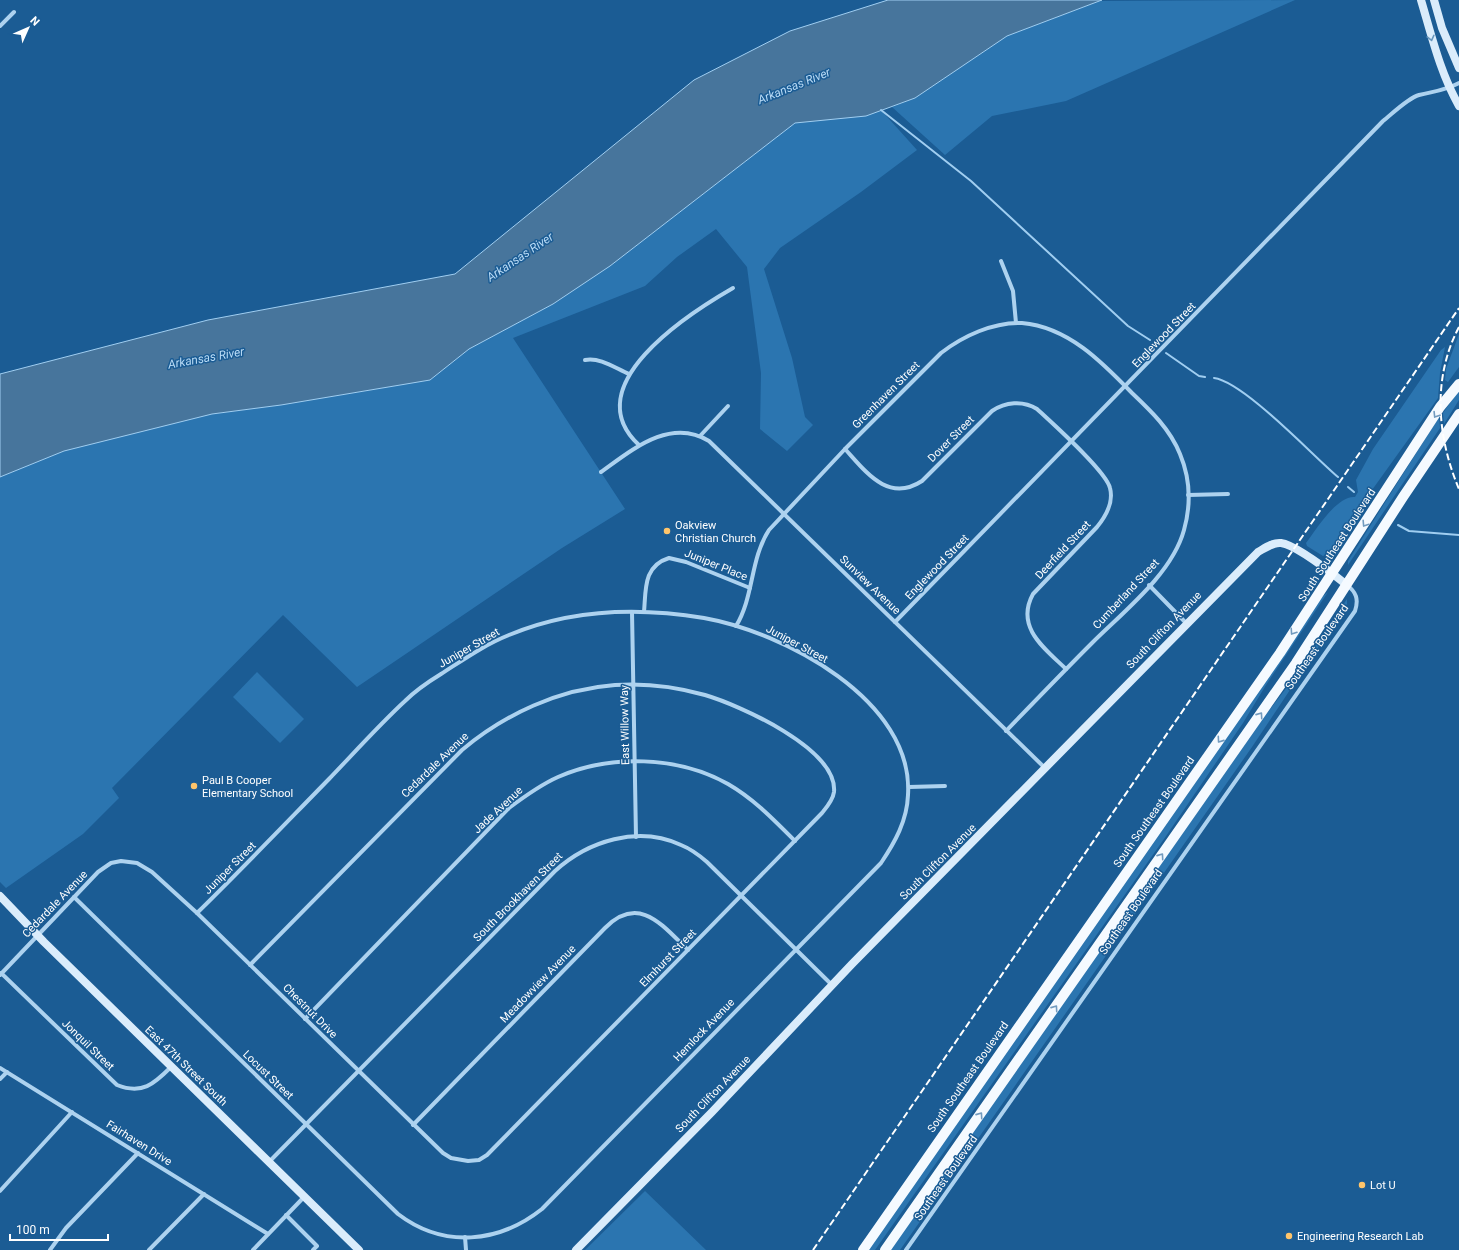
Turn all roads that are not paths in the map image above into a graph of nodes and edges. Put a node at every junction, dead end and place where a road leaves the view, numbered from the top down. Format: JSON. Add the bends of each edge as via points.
{"nodes":[{"id":1,"x":1421,"y":0,"type":"edge"},
{"id":2,"x":1434,"y":0,"type":"edge"},
{"id":3,"x":14,"y":12,"type":"dead end"},
{"id":4,"x":0,"y":26,"type":"edge"},
{"id":5,"x":1459,"y":68,"type":"edge"},
{"id":6,"x":1459,"y":83,"type":"edge"},
{"id":7,"x":1449,"y":88,"type":"junction"},
{"id":8,"x":1459,"y":106,"type":"edge"},
{"id":9,"x":1001,"y":261,"type":"dead end"},
{"id":10,"x":733,"y":288,"type":"dead end"},
{"id":11,"x":1016,"y":323,"type":"junction"},
{"id":12,"x":585,"y":360,"type":"dead end"},
{"id":13,"x":629,"y":374,"type":"junction"},
{"id":14,"x":1459,"y":384,"type":"edge"},
{"id":15,"x":1126,"y":386,"type":"junction"},
{"id":16,"x":728,"y":406,"type":"dead end"},
{"id":17,"x":1459,"y":414,"type":"edge"},
{"id":18,"x":700,"y":436,"type":"junction"},
{"id":19,"x":1071,"y":442,"type":"junction"},
{"id":20,"x":640,"y":445,"type":"junction"},
{"id":21,"x":845,"y":449,"type":"junction"},
{"id":22,"x":601,"y":472,"type":"dead end"},
{"id":23,"x":1188,"y":494,"type":"junction"},
{"id":24,"x":1228,"y":494,"type":"dead end"},
{"id":25,"x":784,"y":513,"type":"junction"},
{"id":26,"x":1332,"y":574,"type":"junction"},
{"id":27,"x":1149,"y":585,"type":"junction"},
{"id":28,"x":1347,"y":585,"type":"junction"},
{"id":29,"x":750,"y":588,"type":"junction"},
{"id":30,"x":632,"y":612,"type":"junction"},
{"id":31,"x":644,"y":612,"type":"junction"},
{"id":32,"x":895,"y":622,"type":"junction"},
{"id":33,"x":1186,"y":623,"type":"junction"},
{"id":34,"x":736,"y":626,"type":"junction"},
{"id":35,"x":1066,"y":669,"type":"junction"},
{"id":36,"x":634,"y":685,"type":"junction"},
{"id":37,"x":1006,"y":731,"type":"junction"},
{"id":38,"x":815,"y":756,"type":"joint"},
{"id":39,"x":635,"y":762,"type":"junction"},
{"id":40,"x":1045,"y":768,"type":"junction"},
{"id":41,"x":945,"y":786,"type":"dead end"},
{"id":42,"x":908,"y":787,"type":"junction"},
{"id":43,"x":636,"y":837,"type":"junction"},
{"id":44,"x":796,"y":841,"type":"junction"},
{"id":45,"x":132,"y":862,"type":"joint"},
{"id":46,"x":0,"y":896,"type":"edge"},
{"id":47,"x":742,"y":896,"type":"junction"},
{"id":48,"x":74,"y":897,"type":"junction"},
{"id":49,"x":197,"y":913,"type":"junction"},
{"id":50,"x":38,"y":936,"type":"junction"},
{"id":51,"x":688,"y":950,"type":"junction"},
{"id":52,"x":796,"y":950,"type":"junction"},
{"id":53,"x":250,"y":965,"type":"junction"},
{"id":54,"x":1,"y":974,"type":"edge"},
{"id":55,"x":832,"y":985,"type":"junction"},
{"id":56,"x":305,"y":1019,"type":"junction"},
{"id":57,"x":171,"y":1067,"type":"junction"},
{"id":58,"x":0,"y":1068,"type":"edge"},
{"id":59,"x":7,"y":1072,"type":"junction"},
{"id":60,"x":359,"y":1072,"type":"junction"},
{"id":61,"x":0,"y":1079,"type":"edge"},
{"id":62,"x":72,"y":1112,"type":"junction"},
{"id":63,"x":306,"y":1125,"type":"junction"},
{"id":64,"x":413,"y":1125,"type":"junction"},
{"id":65,"x":138,"y":1153,"type":"junction"},
{"id":66,"x":479,"y":1160,"type":"joint"},
{"id":67,"x":268,"y":1162,"type":"junction"},
{"id":68,"x":0,"y":1191,"type":"edge"},
{"id":69,"x":204,"y":1194,"type":"junction"},
{"id":70,"x":304,"y":1197,"type":"junction"},
{"id":71,"x":286,"y":1215,"type":"junction"},
{"id":72,"x":268,"y":1234,"type":"junction"},
{"id":73,"x":465,"y":1237,"type":"junction"},
{"id":74,"x":50,"y":1250,"type":"edge"},
{"id":75,"x":149,"y":1250,"type":"edge"},
{"id":76,"x":253,"y":1250,"type":"edge"},
{"id":77,"x":313,"y":1250,"type":"edge"},
{"id":78,"x":359,"y":1250,"type":"edge"},
{"id":79,"x":466,"y":1250,"type":"edge"},
{"id":80,"x":576,"y":1250,"type":"edge"},
{"id":81,"x":862,"y":1250,"type":"edge"},
{"id":82,"x":885,"y":1250,"type":"edge"},
{"id":83,"x":906,"y":1250,"type":"edge"}],
"edges":[{"from":1,"to":7,"type":"street","one_way":true,"via":[[1435,53]]},
{"from":2,"to":5,"type":"street","via":[[1442,28]]},
{"from":3,"to":4,"type":"street"},
{"from":6,"to":7,"type":"street","name":"Englewood Street"},
{"from":7,"to":8,"type":"street"},
{"from":7,"to":15,"type":"street","name":"Englewood Street","via":[[1418,95],[1397,109]]},
{"from":9,"to":11,"type":"street","via":[[1013,291]]},
{"from":10,"to":13,"type":"street","via":[[683,321],[643,356]]},
{"from":11,"to":15,"type":"street","name":"Greenhaven Street","via":[[1043,328],[1073,341],[1096,357]]},
{"from":11,"to":21,"type":"street","name":"Greenhaven Street","via":[[985,329],[941,353]]},
{"from":12,"to":13,"type":"street","via":[[600,360]]},
{"from":13,"to":20,"type":"street","via":[[622,391],[621,411],[627,428]]},
{"from":14,"to":26,"type":"main road","name":"South Southeast Boulevard","one_way":true,"via":[[1440,407]]},
{"from":15,"to":19,"type":"street","name":"Englewood Street"},
{"from":15,"to":23,"type":"street","name":"Cumberland Street","via":[[1160,421],[1172,439],[1182,459]]},
{"from":16,"to":18,"type":"street"},
{"from":17,"to":28,"type":"main road"},
{"from":18,"to":20,"type":"street","name":"Sunview Avenue","via":[[685,432],[674,433]]},
{"from":18,"to":25,"type":"street","name":"Sunview Avenue","via":[[709,441]]},
{"from":19,"to":21,"type":"street","name":"Dover Street","via":[[1032,406],[1019,403],[1002,405],[992,411],[922,482],[901,489],[894,489],[878,482]]},
{"from":19,"to":32,"type":"street","name":"Englewood Street"},
{"from":19,"to":35,"type":"street","name":"Deerfield Street","via":[[1103,474],[1109,485],[1111,497],[1108,510],[1101,522],[1034,594],[1028,606],[1030,630]]},
{"from":20,"to":22,"type":"street","name":"Sunview Avenue"},
{"from":21,"to":25,"type":"street","name":"Greenhaven Street"},
{"from":23,"to":24,"type":"street"},
{"from":23,"to":27,"type":"street","name":"Cumberland Street","via":[[1187,520],[1179,544]]},
{"from":25,"to":29,"type":"street","name":"Greenhaven Street","via":[[761,544]]},
{"from":25,"to":32,"type":"street","name":"Sunview Avenue"},
{"from":26,"to":28,"type":"street","name":"South Clifton Avenue"},
{"from":26,"to":33,"type":"street","name":"South Clifton Avenue","via":[[1295,548],[1280,543],[1273,544],[1254,555]]},
{"from":26,"to":81,"type":"main road","name":"South Southeast Boulevard","one_way":true},
{"from":27,"to":33,"type":"street"},
{"from":27,"to":35,"type":"street","name":"Cumberland Street"},
{"from":82,"to":28,"type":"main road","one_way":true,"via":[[1274,694]]},
{"from":28,"to":83,"type":"street","name":"Southeast Boulevard","via":[[1356,594],[1355,611]]},
{"from":29,"to":31,"type":"street","name":"Juniper Place","via":[[686,562],[669,558],[659,563],[647,577]]},
{"from":29,"to":34,"type":"street","name":"Greenhaven Street"},
{"from":30,"to":31,"type":"street","name":"Juniper Street"},
{"from":30,"to":36,"type":"street","name":"East Willow Way"},
{"from":30,"to":49,"type":"street","name":"Juniper Street","via":[[594,613],[529,627],[489,644],[431,680],[405,701]]},
{"from":31,"to":34,"type":"street","name":"Juniper Street","via":[[705,619]]},
{"from":32,"to":37,"type":"street","name":"Sunview Avenue"},
{"from":33,"to":40,"type":"street","name":"South Clifton Avenue"},
{"from":34,"to":42,"type":"street","name":"Juniper Street","via":[[771,639],[805,656],[869,702],[888,725],[900,747]]},
{"from":35,"to":37,"type":"street","name":"Cumberland Street"},
{"from":36,"to":38,"type":"street","name":"Cedardale Avenue","via":[[686,691],[734,705],[774,725]]},
{"from":36,"to":39,"type":"street","name":"East Willow Way"},
{"from":36,"to":53,"type":"street","name":"Cedardale Avenue","via":[[596,688],[557,697],[520,711],[478,737],[447,764]]},
{"from":37,"to":40,"type":"street","name":"Sunview Avenue"},
{"from":38,"to":44,"type":"street","name":"Elmhurst Street","via":[[829,771],[834,794],[824,811]]},
{"from":39,"to":43,"type":"street","name":"East Willow Way"},
{"from":39,"to":44,"type":"street","name":"Jade Avenue","via":[[677,765],[720,780],[757,803]]},
{"from":39,"to":56,"type":"street","name":"Jade Avenue","via":[[578,770],[528,793],[500,817]]},
{"from":40,"to":55,"type":"street","name":"South Clifton Avenue"},
{"from":41,"to":42,"type":"street"},
{"from":42,"to":52,"type":"street","name":"Hemlock Avenue","via":[[907,809],[903,823],[881,863]]},
{"from":43,"to":47,"type":"street","name":"South Brookhaven Street","via":[[666,840],[684,846],[707,862]]},
{"from":43,"to":60,"type":"street","name":"South Brookhaven Street","via":[[613,839],[597,844],[563,864]]},
{"from":44,"to":47,"type":"street","name":"Elmhurst Street"},
{"from":45,"to":48,"type":"street","name":"Cedardale Avenue","via":[[116,861],[106,866]]},
{"from":45,"to":49,"type":"street","name":"Chestnut Drive","via":[[152,872]]},
{"from":46,"to":50,"type":"street","name":"East 47th Street South"},
{"from":47,"to":51,"type":"street","name":"Elmhurst Street"},
{"from":47,"to":52,"type":"street","name":"South Brookhaven Street"},
{"from":48,"to":50,"type":"street","name":"Cedardale Avenue"},
{"from":48,"to":63,"type":"street","name":"Locust Street"},
{"from":49,"to":53,"type":"street","name":"Chestnut Drive"},
{"from":50,"to":54,"type":"street","name":"Cedardale Avenue"},
{"from":50,"to":57,"type":"street","name":"East 47th Street South"},
{"from":51,"to":64,"type":"street","name":"Meadowview Avenue","via":[[663,925],[648,915],[621,915],[605,928]]},
{"from":51,"to":66,"type":"street","name":"Elmhurst Street","via":[[487,1155]]},
{"from":52,"to":55,"type":"street","name":"South Brookhaven Street"},
{"from":52,"to":73,"type":"street","name":"Hemlock Avenue","via":[[542,1209],[523,1223],[507,1230]]},
{"from":53,"to":56,"type":"street","name":"Chestnut Drive"},
{"from":54,"to":57,"type":"street","name":"Jonquil Street","via":[[117,1085],[132,1089],[149,1086]]},
{"from":55,"to":80,"type":"street","name":"South Clifton Avenue"},
{"from":56,"to":60,"type":"street","name":"Chestnut Drive"},
{"from":57,"to":67,"type":"street","name":"East 47th Street South"},
{"from":58,"to":59,"type":"street","name":"Fairhaven Drive"},
{"from":59,"to":61,"type":"street"},
{"from":59,"to":62,"type":"street","name":"Fairhaven Drive"},
{"from":60,"to":63,"type":"street","name":"South Brookhaven Street"},
{"from":60,"to":64,"type":"street","name":"Chestnut Drive"},
{"from":62,"to":65,"type":"street","name":"Fairhaven Drive"},
{"from":62,"to":68,"type":"street"},
{"from":63,"to":67,"type":"street","name":"South Brookhaven Street"},
{"from":63,"to":73,"type":"street","name":"Locust Street","via":[[404,1218],[432,1232]]},
{"from":64,"to":66,"type":"street","name":"Chestnut Drive","via":[[451,1158],[468,1162]]},
{"from":65,"to":69,"type":"street","name":"Fairhaven Drive"},
{"from":65,"to":74,"type":"street","via":[[66,1228]]},
{"from":67,"to":70,"type":"street","name":"East 47th Street South"},
{"from":69,"to":72,"type":"street","name":"Fairhaven Drive"},
{"from":69,"to":75,"type":"street"},
{"from":70,"to":71,"type":"street"},
{"from":70,"to":78,"type":"street","name":"East 47th Street South"},
{"from":71,"to":72,"type":"street"},
{"from":71,"to":77,"type":"street","via":[[317,1246]]},
{"from":72,"to":76,"type":"street"},
{"from":73,"to":79,"type":"street"}]}
